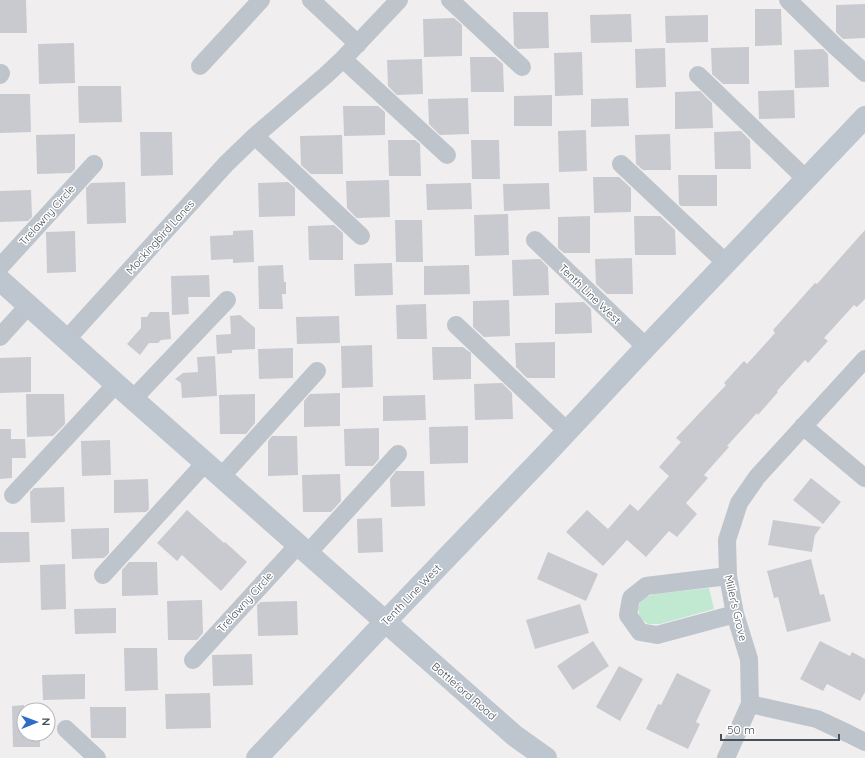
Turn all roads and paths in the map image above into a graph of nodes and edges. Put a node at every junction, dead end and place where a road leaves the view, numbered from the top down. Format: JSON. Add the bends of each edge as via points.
{"nodes":[{"id":1,"x":261,"y":0,"type":"edge"},
{"id":2,"x":311,"y":0,"type":"edge"},
{"id":3,"x":399,"y":0,"type":"edge"},
{"id":4,"x":450,"y":0,"type":"edge"},
{"id":5,"x":788,"y":0,"type":"edge"},
{"id":6,"x":358,"y":44,"type":"junction"},
{"id":7,"x":343,"y":59,"type":"junction"},
{"id":8,"x":200,"y":66,"type":"dead end"},
{"id":9,"x":522,"y":67,"type":"dead end"},
{"id":10,"x":865,"y":73,"type":"edge"},
{"id":11,"x":698,"y":75,"type":"dead end"},
{"id":12,"x":865,"y":117,"type":"edge"},
{"id":13,"x":255,"y":136,"type":"junction"},
{"id":14,"x":447,"y":155,"type":"dead end"},
{"id":15,"x":94,"y":164,"type":"dead end"},
{"id":16,"x":621,"y":164,"type":"dead end"},
{"id":17,"x":806,"y":179,"type":"junction"},
{"id":18,"x":361,"y":236,"type":"dead end"},
{"id":19,"x":535,"y":240,"type":"dead end"},
{"id":20,"x":726,"y":263,"type":"junction"},
{"id":21,"x":0,"y":267,"type":"edge"},
{"id":22,"x":0,"y":280,"type":"edge"},
{"id":23,"x":228,"y":300,"type":"dead end"},
{"id":24,"x":28,"y":306,"type":"junction"},
{"id":25,"x":456,"y":325,"type":"dead end"},
{"id":26,"x":0,"y":337,"type":"edge"},
{"id":27,"x":66,"y":340,"type":"junction"},
{"id":28,"x":646,"y":347,"type":"junction"},
{"id":29,"x":865,"y":359,"type":"edge"},
{"id":30,"x":317,"y":371,"type":"dead end"},
{"id":31,"x":116,"y":384,"type":"junction"},
{"id":32,"x":133,"y":399,"type":"junction"},
{"id":33,"x":803,"y":426,"type":"junction"},
{"id":34,"x":567,"y":432,"type":"junction"},
{"id":35,"x":398,"y":454,"type":"dead end"},
{"id":36,"x":213,"y":470,"type":"junction"},
{"id":37,"x":865,"y":478,"type":"edge"},
{"id":38,"x":13,"y":495,"type":"dead end"},
{"id":39,"x":303,"y":549,"type":"junction"},
{"id":40,"x":103,"y":575,"type":"dead end"},
{"id":41,"x":728,"y":576,"type":"junction"},
{"id":42,"x":735,"y":614,"type":"junction"},
{"id":43,"x":385,"y":622,"type":"junction"},
{"id":44,"x":193,"y":660,"type":"dead end"},
{"id":45,"x":750,"y":704,"type":"junction"},
{"id":46,"x":66,"y":729,"type":"dead end"},
{"id":47,"x":865,"y":742,"type":"edge"},
{"id":48,"x":97,"y":758,"type":"edge"},
{"id":49,"x":257,"y":758,"type":"edge"},
{"id":50,"x":546,"y":758,"type":"edge"},
{"id":51,"x":726,"y":758,"type":"edge"}],
"edges":[{"from":1,"to":8,"type":"street"},
{"from":2,"to":6,"type":"street"},
{"from":3,"to":6,"type":"street","name":"Mockingbird Lanes"},
{"from":4,"to":9,"type":"street"},
{"from":5,"to":10,"type":"street"},
{"from":6,"to":7,"type":"street","name":"Mockingbird Lanes"},
{"from":7,"to":13,"type":"street","name":"Mockingbird Lanes"},
{"from":7,"to":14,"type":"street"},
{"from":11,"to":17,"type":"street"},
{"from":12,"to":17,"type":"street","name":"Tenth Line West"},
{"from":13,"to":18,"type":"street"},
{"from":13,"to":27,"type":"street","name":"Mockingbird Lanes","via":[[226,164]]},
{"from":15,"to":21,"type":"street","name":"Trelawny Circle"},
{"from":16,"to":20,"type":"street"},
{"from":17,"to":20,"type":"street","name":"Tenth Line West"},
{"from":19,"to":28,"type":"street","name":"Tenth Line West"},
{"from":20,"to":28,"type":"street","name":"Tenth Line West"},
{"from":22,"to":24,"type":"street"},
{"from":23,"to":32,"type":"street"},
{"from":24,"to":26,"type":"street"},
{"from":24,"to":27,"type":"street"},
{"from":25,"to":34,"type":"street"},
{"from":27,"to":31,"type":"street"},
{"from":28,"to":34,"type":"street","name":"Tenth Line West"},
{"from":29,"to":33,"type":"street","name":"Miller's Grove"},
{"from":30,"to":36,"type":"street"},
{"from":31,"to":32,"type":"street"},
{"from":31,"to":38,"type":"street"},
{"from":32,"to":36,"type":"street"},
{"from":33,"to":37,"type":"street"},
{"from":33,"to":41,"type":"street","name":"Miller's Grove","via":[[757,477],[739,502],[727,540]]},
{"from":34,"to":43,"type":"street","name":"Tenth Line West"},
{"from":35,"to":39,"type":"street","name":"Trelawny Circle"},
{"from":36,"to":39,"type":"street"},
{"from":36,"to":40,"type":"street"},
{"from":39,"to":43,"type":"street"},
{"from":39,"to":44,"type":"street","name":"Trelawny Circle"},
{"from":41,"to":42,"type":"street","name":"Miller's Grove"},
{"from":41,"to":42,"type":"street","via":[[646,586],[631,598],[628,615],[640,632],[657,635]]},
{"from":42,"to":45,"type":"street","name":"Miller's Grove","via":[[749,659]]},
{"from":43,"to":49,"type":"street","name":"Tenth Line West"},
{"from":43,"to":50,"type":"street","name":"Battleford Road","via":[[515,736]]},
{"from":45,"to":47,"type":"street","via":[[817,719]]},
{"from":45,"to":51,"type":"street","name":"Miller's Grove"},
{"from":46,"to":48,"type":"street"}]}
